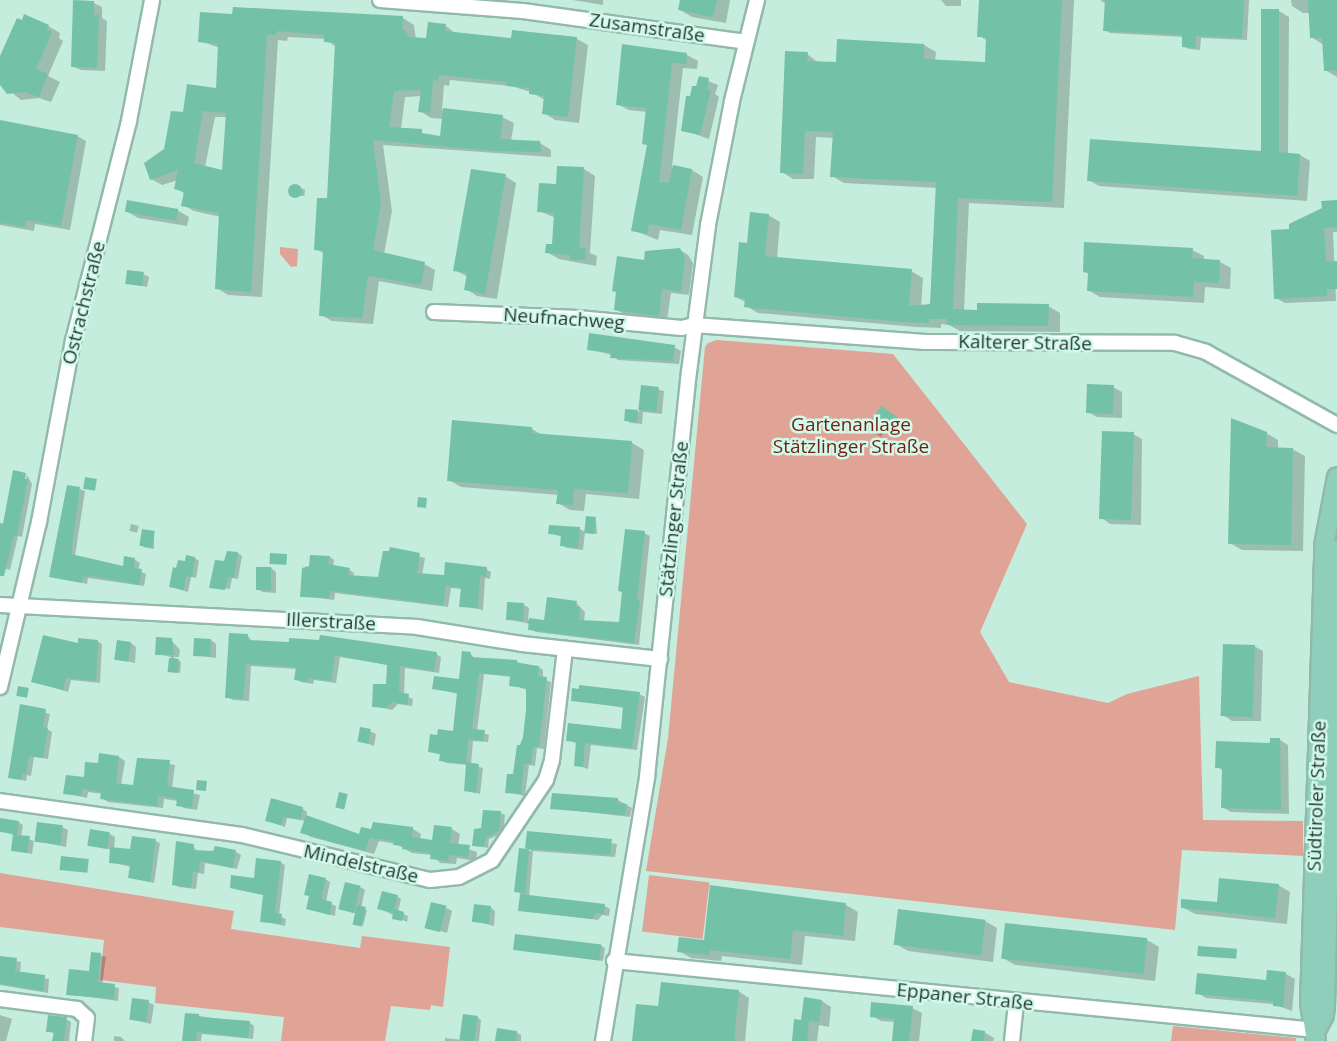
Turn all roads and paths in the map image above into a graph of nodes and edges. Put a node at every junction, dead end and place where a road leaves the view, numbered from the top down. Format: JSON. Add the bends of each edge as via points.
{"nodes":[{"id":1,"x":152,"y":0,"type":"edge"},
{"id":2,"x":380,"y":0,"type":"edge"},
{"id":3,"x":757,"y":0,"type":"edge"},
{"id":4,"x":746,"y":41,"type":"junction"},
{"id":5,"x":434,"y":312,"type":"dead end"},
{"id":6,"x":694,"y":325,"type":"junction"},
{"id":7,"x":1337,"y":425,"type":"edge"},
{"id":8,"x":1337,"y":477,"type":"edge"},
{"id":9,"x":1337,"y":550,"type":"edge"},
{"id":10,"x":0,"y":605,"type":"edge"},
{"id":11,"x":19,"y":608,"type":"junction"},
{"id":12,"x":565,"y":649,"type":"junction"},
{"id":13,"x":660,"y":659,"type":"junction"},
{"id":14,"x":0,"y":687,"type":"edge"},
{"id":15,"x":0,"y":801,"type":"edge"},
{"id":16,"x":614,"y":961,"type":"junction"},
{"id":17,"x":0,"y":999,"type":"edge"},
{"id":18,"x":1016,"y":1003,"type":"junction"},
{"id":19,"x":1316,"y":1036,"type":"edge"},
{"id":20,"x":85,"y":1041,"type":"edge"},
{"id":21,"x":603,"y":1041,"type":"edge"},
{"id":22,"x":1012,"y":1041,"type":"edge"}],
"edges":[{"from":1,"to":11,"type":"street","name":"Ostrachstraße","via":[[126,132],[73,341]]},
{"from":2,"to":4,"type":"street","name":"Zusamstraße","via":[[523,11]]},
{"from":3,"to":4,"type":"street","name":"Stätzlinger Straße"},
{"from":4,"to":6,"type":"street","name":"Stätzlinger Straße","via":[[713,199]]},
{"from":5,"to":6,"type":"street","name":"Neufnachweg","via":[[682,328]]},
{"from":6,"to":7,"type":"street","name":"Kalterer Straße","via":[[925,342],[1175,343],[1206,352]]},
{"from":6,"to":13,"type":"street","name":"Stätzlinger Straße"},
{"from":8,"to":19,"type":"main road","name":"Südtiroler Straße","via":[[1324,546],[1310,1014]]},
{"from":9,"to":19,"type":"main road","name":"Südtiroler Straße","via":[[1325,1004]]},
{"from":10,"to":11,"type":"street","name":"Illerstraße"},
{"from":11,"to":12,"type":"street","name":"Illerstraße","via":[[417,627]]},
{"from":11,"to":14,"type":"street","name":"Ostrachstraße"},
{"from":12,"to":13,"type":"street","name":"Illerstraße"},
{"from":12,"to":15,"type":"street","name":"Mindelstraße","via":[[546,780],[492,860],[459,877],[430,880],[242,835]]},
{"from":13,"to":16,"type":"street","name":"Stätzlinger Straße","via":[[647,776]]},
{"from":16,"to":18,"type":"street","name":"Eppaner Straße"},
{"from":16,"to":21,"type":"street","name":"Stätzlinger Straße"},
{"from":17,"to":20,"type":"street","via":[[77,1009],[87,1018]]},
{"from":18,"to":19,"type":"street","name":"Eppaner Straße"},
{"from":18,"to":22,"type":"street"}]}
